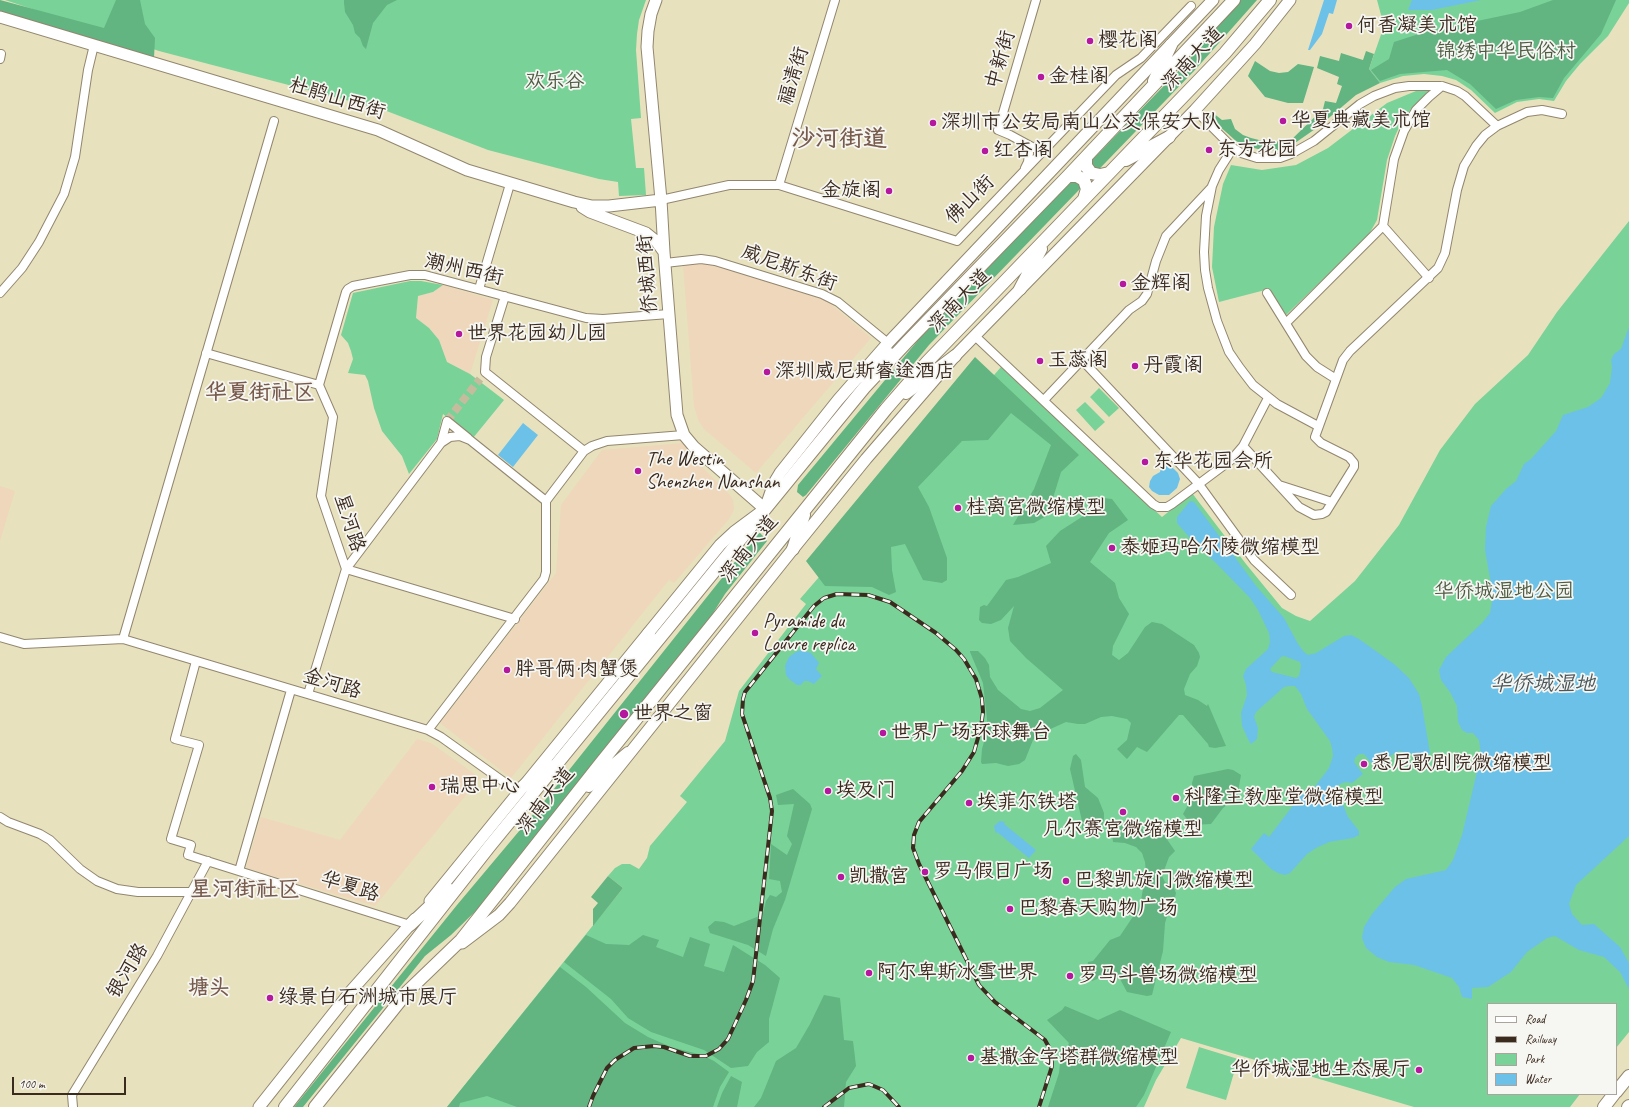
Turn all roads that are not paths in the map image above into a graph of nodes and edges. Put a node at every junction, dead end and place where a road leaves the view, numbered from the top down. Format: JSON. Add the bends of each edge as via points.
{"nodes":[{"id":1,"x":656,"y":0,"type":"edge"},
{"id":2,"x":835,"y":0,"type":"edge"},
{"id":3,"x":1036,"y":0,"type":"edge"},
{"id":4,"x":1213,"y":0,"type":"edge"},
{"id":5,"x":1234,"y":0,"type":"edge"},
{"id":6,"x":1270,"y":0,"type":"edge"},
{"id":7,"x":1290,"y":0,"type":"edge"},
{"id":8,"x":1190,"y":3,"type":"edge"},
{"id":9,"x":0,"y":17,"type":"edge"},
{"id":10,"x":1196,"y":18,"type":"junction"},
{"id":11,"x":94,"y":45,"type":"junction"},
{"id":12,"x":1171,"y":45,"type":"junction"},
{"id":13,"x":1442,"y":86,"type":"junction"},
{"id":14,"x":1148,"y":92,"type":"junction"},
{"id":15,"x":1195,"y":110,"type":"junction"},
{"id":16,"x":1562,"y":114,"type":"dead end"},
{"id":17,"x":274,"y":121,"type":"dead end"},
{"id":18,"x":1497,"y":126,"type":"junction"},
{"id":19,"x":1169,"y":137,"type":"junction"},
{"id":20,"x":1049,"y":145,"type":"junction"},
{"id":21,"x":1027,"y":146,"type":"junction"},
{"id":22,"x":1233,"y":148,"type":"junction"},
{"id":23,"x":1086,"y":158,"type":"junction"},
{"id":24,"x":1112,"y":170,"type":"junction"},
{"id":25,"x":1024,"y":171,"type":"junction"},
{"id":26,"x":1068,"y":176,"type":"junction"},
{"id":27,"x":510,"y":184,"type":"junction"},
{"id":28,"x":780,"y":185,"type":"junction"},
{"id":29,"x":1212,"y":186,"type":"junction"},
{"id":30,"x":1084,"y":199,"type":"junction"},
{"id":31,"x":661,"y":200,"type":"junction"},
{"id":32,"x":574,"y":202,"type":"junction"},
{"id":33,"x":1383,"y":226,"type":"junction"},
{"id":34,"x":1048,"y":236,"type":"junction"},
{"id":35,"x":664,"y":258,"type":"junction"},
{"id":36,"x":1429,"y":278,"type":"junction"},
{"id":37,"x":479,"y":289,"type":"junction"},
{"id":38,"x":1020,"y":289,"type":"junction"},
{"id":39,"x":0,"y":293,"type":"edge"},
{"id":40,"x":1267,"y":293,"type":"dead end"},
{"id":41,"x":505,"y":296,"type":"junction"},
{"id":42,"x":669,"y":314,"type":"junction"},
{"id":43,"x":1286,"y":323,"type":"junction"},
{"id":44,"x":975,"y":336,"type":"junction"},
{"id":45,"x":907,"y":342,"type":"junction"},
{"id":46,"x":888,"y":343,"type":"junction"},
{"id":47,"x":206,"y":353,"type":"junction"},
{"id":48,"x":955,"y":356,"type":"junction"},
{"id":49,"x":1082,"y":360,"type":"junction"},
{"id":50,"x":858,"y":377,"type":"junction"},
{"id":51,"x":1336,"y":379,"type":"junction"},
{"id":52,"x":319,"y":385,"type":"junction"},
{"id":53,"x":1268,"y":398,"type":"junction"},
{"id":54,"x":1044,"y":400,"type":"junction"},
{"id":55,"x":886,"y":409,"type":"junction"},
{"id":56,"x":1318,"y":426,"type":"junction"},
{"id":57,"x":684,"y":435,"type":"junction"},
{"id":58,"x":470,"y":440,"type":"junction"},
{"id":59,"x":442,"y":443,"type":"junction"},
{"id":60,"x":1243,"y":446,"type":"junction"},
{"id":61,"x":584,"y":451,"type":"junction"},
{"id":62,"x":1198,"y":484,"type":"junction"},
{"id":63,"x":1278,"y":485,"type":"junction"},
{"id":64,"x":546,"y":501,"type":"junction"},
{"id":65,"x":1332,"y":502,"type":"junction"},
{"id":66,"x":765,"y":509,"type":"junction"},
{"id":67,"x":806,"y":509,"type":"junction"},
{"id":68,"x":793,"y":549,"type":"junction"},
{"id":69,"x":346,"y":569,"type":"junction"},
{"id":70,"x":1291,"y":595,"type":"dead end"},
{"id":71,"x":515,"y":619,"type":"junction"},
{"id":72,"x":649,"y":633,"type":"junction"},
{"id":73,"x":0,"y":637,"type":"edge"},
{"id":74,"x":123,"y":639,"type":"junction"},
{"id":75,"x":196,"y":661,"type":"junction"},
{"id":76,"x":291,"y":690,"type":"junction"},
{"id":77,"x":308,"y":694,"type":"junction"},
{"id":78,"x":609,"y":699,"type":"junction"},
{"id":79,"x":428,"y":730,"type":"junction"},
{"id":80,"x":572,"y":745,"type":"junction"},
{"id":81,"x":628,"y":753,"type":"junction"},
{"id":82,"x":519,"y":791,"type":"junction"},
{"id":83,"x":569,"y":802,"type":"junction"},
{"id":84,"x":0,"y":817,"type":"edge"},
{"id":85,"x":489,"y":847,"type":"junction"},
{"id":86,"x":208,"y":861,"type":"junction"},
{"id":87,"x":239,"y":871,"type":"junction"},
{"id":88,"x":191,"y":892,"type":"junction"},
{"id":89,"x":410,"y":925,"type":"junction"},
{"id":90,"x":449,"y":953,"type":"junction"},
{"id":91,"x":1629,"y":1076,"type":"edge"},
{"id":92,"x":1617,"y":1091,"type":"edge"},
{"id":93,"x":1613,"y":1095,"type":"edge"},
{"id":94,"x":73,"y":1107,"type":"edge"},
{"id":95,"x":259,"y":1107,"type":"edge"},
{"id":96,"x":285,"y":1107,"type":"edge"},
{"id":97,"x":315,"y":1107,"type":"edge"},
{"id":98,"x":1604,"y":1107,"type":"edge"}],
"edges":[{"from":1,"to":31,"type":"main road","name":"侨城西街","via":[[651,14],[647,47]]},
{"from":2,"to":28,"type":"street","name":"福清街"},
{"from":3,"to":21,"type":"street","name":"中新街","via":[[998,130]]},
{"from":4,"to":10,"type":"main road"},
{"from":5,"to":14,"type":"main road","name":"深南大道"},
{"from":6,"to":24,"type":"main road","name":"深南大道","via":[[1225,53]]},
{"from":7,"to":15,"type":"main road","via":[[1255,44]]},
{"from":8,"to":10,"type":"street"},
{"from":8,"to":20,"type":"street","name":"佛山街","via":[[1141,58],[1116,75]]},
{"from":9,"to":11,"type":"main road","name":"杜鹃山西街"},
{"from":10,"to":12,"type":"main road"},
{"from":11,"to":27,"type":"main road","name":"杜鹃山西街","via":[[378,130],[462,168]]},
{"from":11,"to":39,"type":"street","via":[[75,157],[64,194],[35,248],[22,268]]},
{"from":12,"to":14,"type":"main road"},
{"from":12,"to":46,"type":"main road"},
{"from":13,"to":18,"type":"street","via":[[1465,96]]},
{"from":13,"to":22,"type":"street","via":[[1402,87],[1374,96],[1314,140],[1280,158],[1250,156]]},
{"from":13,"to":33,"type":"street","via":[[1416,110],[1404,130],[1394,159]]},
{"from":14,"to":23,"type":"main road","name":"深南大道"},
{"from":15,"to":19,"type":"main road"},
{"from":15,"to":22,"type":"street"},
{"from":16,"to":18,"type":"street","via":[[1542,110],[1527,112]]},
{"from":17,"to":47,"type":"street"},
{"from":18,"to":36,"type":"street","via":[[1485,135],[1464,166],[1445,253],[1438,268]]},
{"from":19,"to":24,"type":"main road"},
{"from":19,"to":38,"type":"main road"},
{"from":20,"to":21,"type":"street","via":[[1041,149]]},
{"from":20,"to":25,"type":"street","name":"佛山街"},
{"from":21,"to":25,"type":"street","via":[[1028,162]]},
{"from":22,"to":29,"type":"street","via":[[1218,170]]},
{"from":23,"to":24,"type":"main road","via":[[1086,166],[1091,173],[1100,175]]},
{"from":23,"to":26,"type":"main road","name":"深南大道"},
{"from":24,"to":30,"type":"main road","name":"深南大道"},
{"from":25,"to":28,"type":"street","name":"佛山街","via":[[956,241]]},
{"from":26,"to":30,"type":"main road","via":[[1077,176],[1084,180],[1087,189]]},
{"from":26,"to":45,"type":"main road","name":"深南大道"},
{"from":27,"to":32,"type":"main road","name":"杜鹃山西街"},
{"from":27,"to":37,"type":"street"},
{"from":28,"to":31,"type":"street","name":"佛山街","via":[[729,185]]},
{"from":29,"to":49,"type":"street","via":[[1166,236],[1156,260],[1147,294],[1142,301],[1129,310]]},
{"from":29,"to":53,"type":"street","via":[[1206,216],[1204,252],[1212,305],[1230,352],[1246,376]]},
{"from":30,"to":34,"type":"main road","name":"深南大道"},
{"from":31,"to":32,"type":"main road","name":"杜鹃山西街","via":[[610,206]]},
{"from":31,"to":35,"type":"main road","name":"侨城西街"},
{"from":32,"to":35,"type":"main road","via":[[590,212],[646,233],[656,241]]},
{"from":33,"to":36,"type":"street"},
{"from":33,"to":43,"type":"street"},
{"from":34,"to":38,"type":"main road"},
{"from":34,"to":55,"type":"main road","name":"深南大道","via":[[927,362]]},
{"from":35,"to":42,"type":"main road","name":"侨城西街"},
{"from":35,"to":46,"type":"street","name":"威尼斯东街","via":[[715,261],[822,294],[838,302]]},
{"from":36,"to":51,"type":"street","via":[[1346,356]]},
{"from":37,"to":41,"type":"street","name":"潮州西街"},
{"from":37,"to":52,"type":"street","name":"潮州西街","via":[[433,276],[417,275],[348,288]]},
{"from":38,"to":44,"type":"main road"},
{"from":40,"to":43,"type":"street"},
{"from":41,"to":42,"type":"street","name":"潮州西街","via":[[570,315],[594,319]]},
{"from":41,"to":61,"type":"street","via":[[483,375]]},
{"from":42,"to":57,"type":"main road","name":"侨城西街","via":[[675,403]]},
{"from":43,"to":51,"type":"street","via":[[1311,362]]},
{"from":44,"to":48,"type":"main road"},
{"from":44,"to":54,"type":"street"},
{"from":45,"to":50,"type":"main road"},
{"from":45,"to":66,"type":"main road","name":"深南大道","via":[[864,388]]},
{"from":46,"to":50,"type":"main road"},
{"from":47,"to":52,"type":"street"},
{"from":47,"to":74,"type":"street"},
{"from":48,"to":55,"type":"main road"},
{"from":48,"to":68,"type":"main road"},
{"from":49,"to":54,"type":"street"},
{"from":49,"to":62,"type":"street"},
{"from":50,"to":66,"type":"main road","via":[[780,473]]},
{"from":51,"to":56,"type":"street"},
{"from":52,"to":69,"type":"street","name":"星河路","via":[[333,417],[321,496]]},
{"from":53,"to":56,"type":"street"},
{"from":53,"to":60,"type":"street"},
{"from":54,"to":62,"type":"street","via":[[1158,507],[1167,507]]},
{"from":55,"to":67,"type":"main road","name":"深南大道"},
{"from":56,"to":65,"type":"street","via":[[1317,440],[1349,457],[1354,463]]},
{"from":57,"to":61,"type":"street","via":[[607,441]]},
{"from":57,"to":66,"type":"main road","name":"侨城西街","via":[[694,447]]},
{"from":58,"to":59,"type":"street","via":[[455,436]]},
{"from":58,"to":59,"type":"street","via":[[447,421]]},
{"from":58,"to":64,"type":"street"},
{"from":59,"to":69,"type":"street"},
{"from":60,"to":62,"type":"street","via":[[1231,460]]},
{"from":60,"to":63,"type":"street"},
{"from":61,"to":64,"type":"street"},
{"from":62,"to":70,"type":"street","via":[[1254,560]]},
{"from":63,"to":65,"type":"street"},
{"from":63,"to":65,"type":"street","via":[[1299,507],[1314,515],[1326,512]]},
{"from":64,"to":71,"type":"street","via":[[546,576]]},
{"from":66,"to":72,"type":"main road","via":[[720,545]]},
{"from":66,"to":78,"type":"main road","name":"深南大道"},
{"from":67,"to":68,"type":"main road"},
{"from":67,"to":83,"type":"main road","name":"深南大道"},
{"from":68,"to":81,"type":"main road"},
{"from":69,"to":71,"type":"street"},
{"from":69,"to":77,"type":"street","name":"星河路"},
{"from":71,"to":79,"type":"street"},
{"from":72,"to":78,"type":"main road"},
{"from":72,"to":82,"type":"main road"},
{"from":73,"to":74,"type":"street","name":"金河路","via":[[24,644]]},
{"from":74,"to":75,"type":"street","name":"金河路"},
{"from":75,"to":76,"type":"street","name":"金河路"},
{"from":75,"to":86,"type":"street","name":"华夏路","via":[[175,739],[199,745],[171,839],[191,845],[188,855]]},
{"from":76,"to":77,"type":"street","name":"金河路"},
{"from":76,"to":87,"type":"street"},
{"from":77,"to":79,"type":"street","name":"金河路"},
{"from":78,"to":80,"type":"main road","name":"深南大道"},
{"from":79,"to":82,"type":"street","name":"金河路"},
{"from":80,"to":82,"type":"main road"},
{"from":80,"to":85,"type":"main road","name":"深南大道"},
{"from":81,"to":83,"type":"main road"},
{"from":81,"to":90,"type":"main road","via":[[510,903],[499,915]]},
{"from":82,"to":89,"type":"main road"},
{"from":83,"to":90,"type":"main road","name":"深南大道"},
{"from":84,"to":88,"type":"street","via":[[50,840],[80,869],[97,881],[117,889],[138,892]]},
{"from":85,"to":89,"type":"main road"},
{"from":85,"to":96,"type":"main road","name":"深南大道"},
{"from":86,"to":87,"type":"street","name":"华夏路"},
{"from":86,"to":88,"type":"street","name":"银河路"},
{"from":87,"to":89,"type":"street","name":"华夏路"},
{"from":88,"to":94,"type":"street","name":"银河路","via":[[158,956],[72,1095]]},
{"from":89,"to":95,"type":"main road","via":[[350,991]]},
{"from":90,"to":97,"type":"main road","name":"深南大道","via":[[408,991]]},
{"from":91,"to":92,"type":"main road"},
{"from":93,"to":98,"type":"main road"}]}
